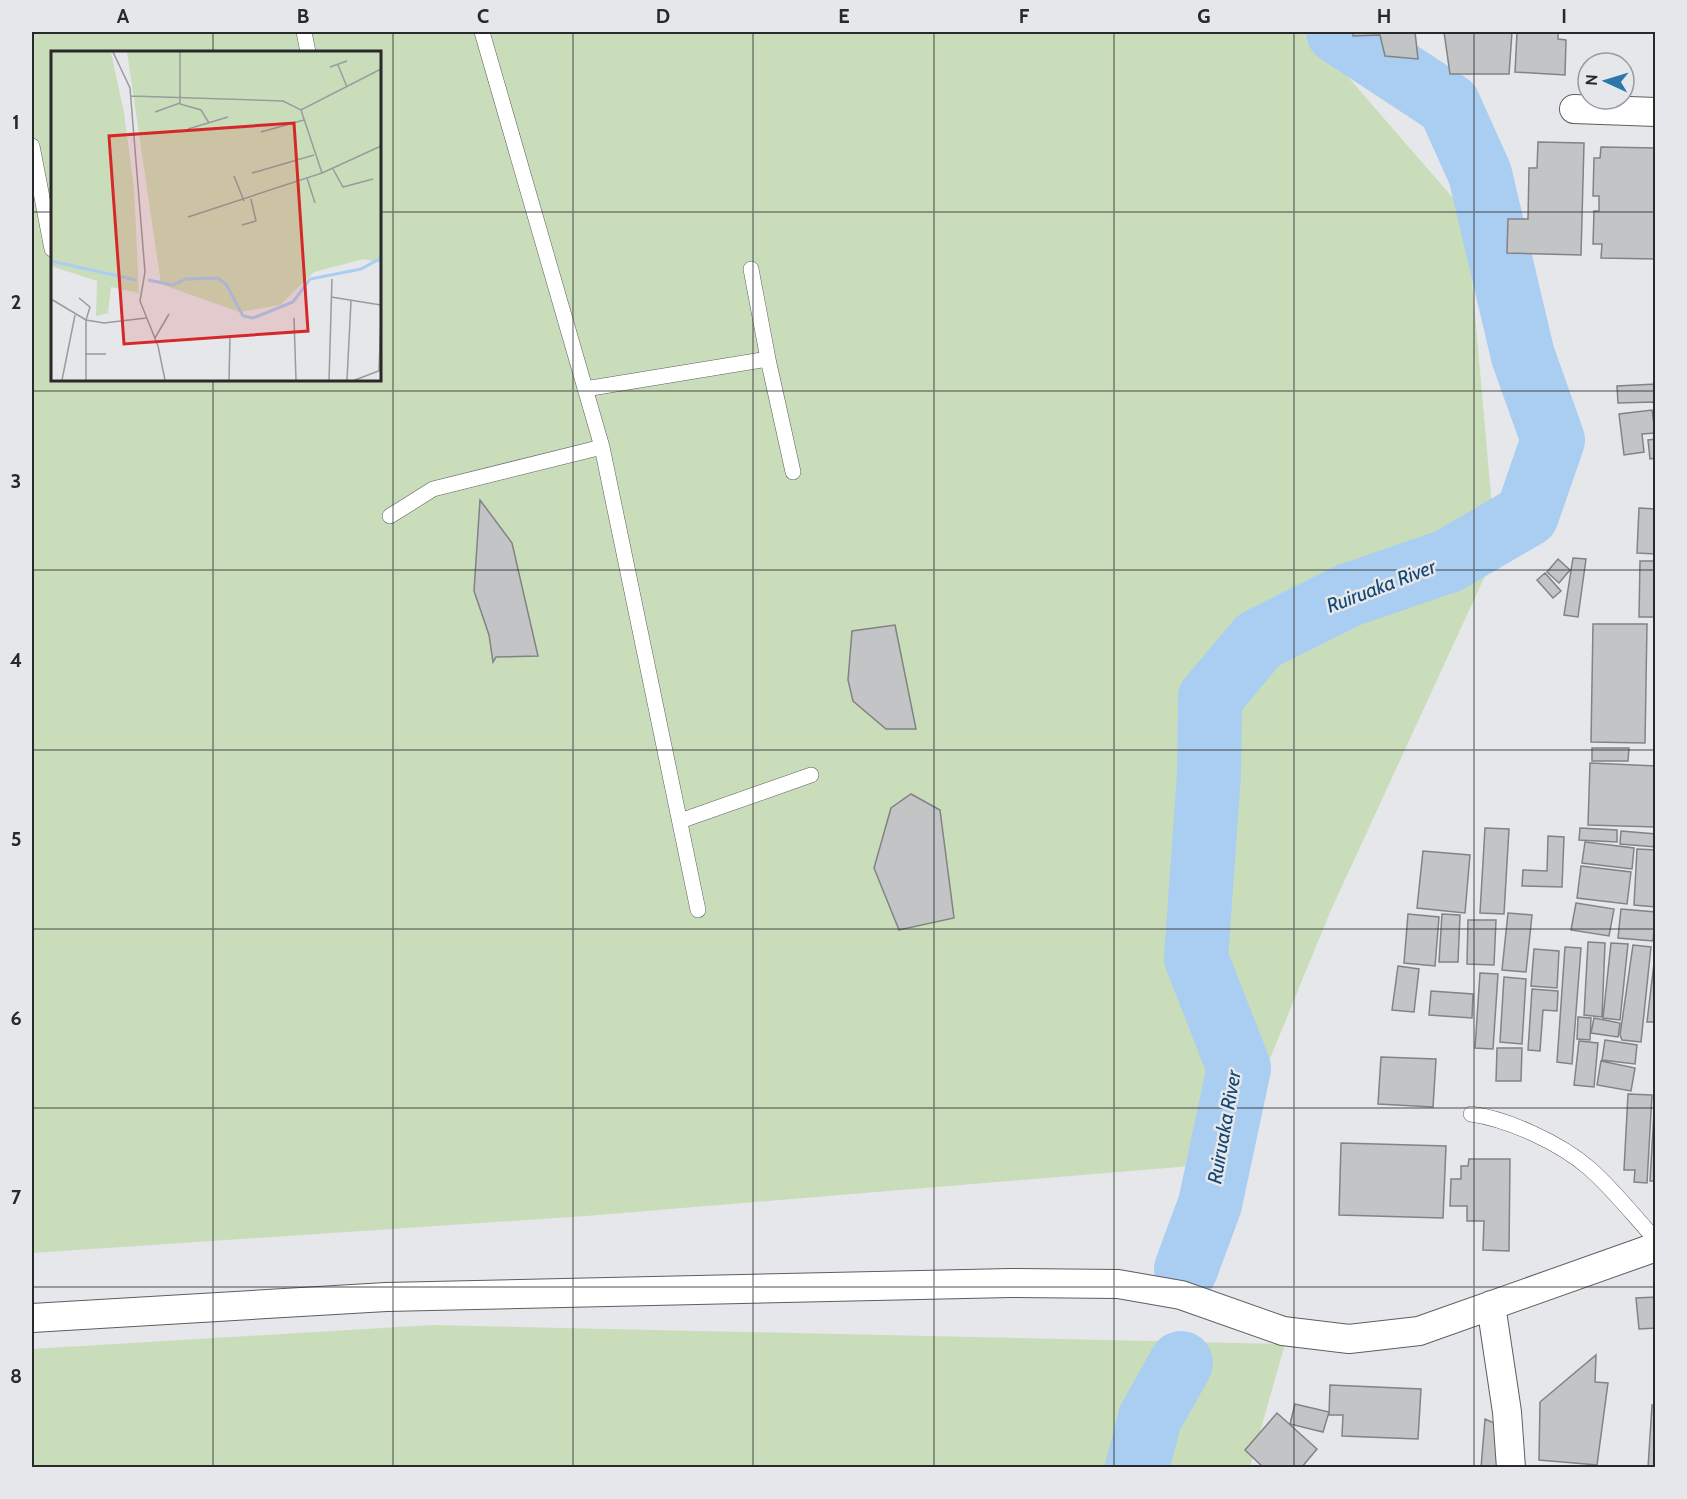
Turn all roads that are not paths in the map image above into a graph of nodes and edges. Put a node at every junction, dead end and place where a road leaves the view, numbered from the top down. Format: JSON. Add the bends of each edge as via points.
{"nodes":[{"id":1,"x":304,"y":32,"type":"edge"},
{"id":2,"x":482,"y":32,"type":"edge"},
{"id":3,"x":308,"y":51,"type":"edge"},
{"id":4,"x":1574,"y":109,"type":"dead end"},
{"id":5,"x":1656,"y":112,"type":"edge"},
{"id":6,"x":32,"y":146,"type":"edge"},
{"id":7,"x":51,"y":244,"type":"edge"},
{"id":8,"x":751,"y":270,"type":"dead end"},
{"id":9,"x":768,"y":359,"type":"junction"},
{"id":10,"x":585,"y":388,"type":"junction"},
{"id":11,"x":602,"y":447,"type":"junction"},
{"id":12,"x":793,"y":472,"type":"dead end"},
{"id":13,"x":390,"y":516,"type":"dead end"},
{"id":14,"x":811,"y":775,"type":"dead end"},
{"id":15,"x":680,"y":822,"type":"junction"},
{"id":16,"x":698,"y":910,"type":"dead end"},
{"id":17,"x":1471,"y":1114,"type":"dead end"},
{"id":18,"x":1656,"y":1240,"type":"edge"},
{"id":19,"x":1656,"y":1247,"type":"edge"},
{"id":20,"x":1491,"y":1305,"type":"junction"},
{"id":21,"x":32,"y":1318,"type":"edge"},
{"id":22,"x":1511,"y":1467,"type":"edge"}],
"edges":[{"from":1,"to":3,"type":"lane"},
{"from":2,"to":10,"type":"lane"},
{"from":4,"to":5,"type":"street"},
{"from":6,"to":7,"type":"lane"},
{"from":8,"to":9,"type":"lane"},
{"from":9,"to":10,"type":"lane"},
{"from":9,"to":12,"type":"lane"},
{"from":10,"to":11,"type":"lane"},
{"from":11,"to":13,"type":"lane","via":[[433,489]]},
{"from":11,"to":15,"type":"lane"},
{"from":14,"to":15,"type":"lane"},
{"from":15,"to":16,"type":"lane"},
{"from":17,"to":18,"type":"lane","via":[[1505,1121],[1573,1157]]},
{"from":19,"to":20,"type":"street"},
{"from":20,"to":21,"type":"street","via":[[1419,1331],[1349,1339],[1283,1331],[1181,1295],[1118,1284],[386,1297]]},
{"from":20,"to":22,"type":"street","via":[[1508,1412]]}]}
